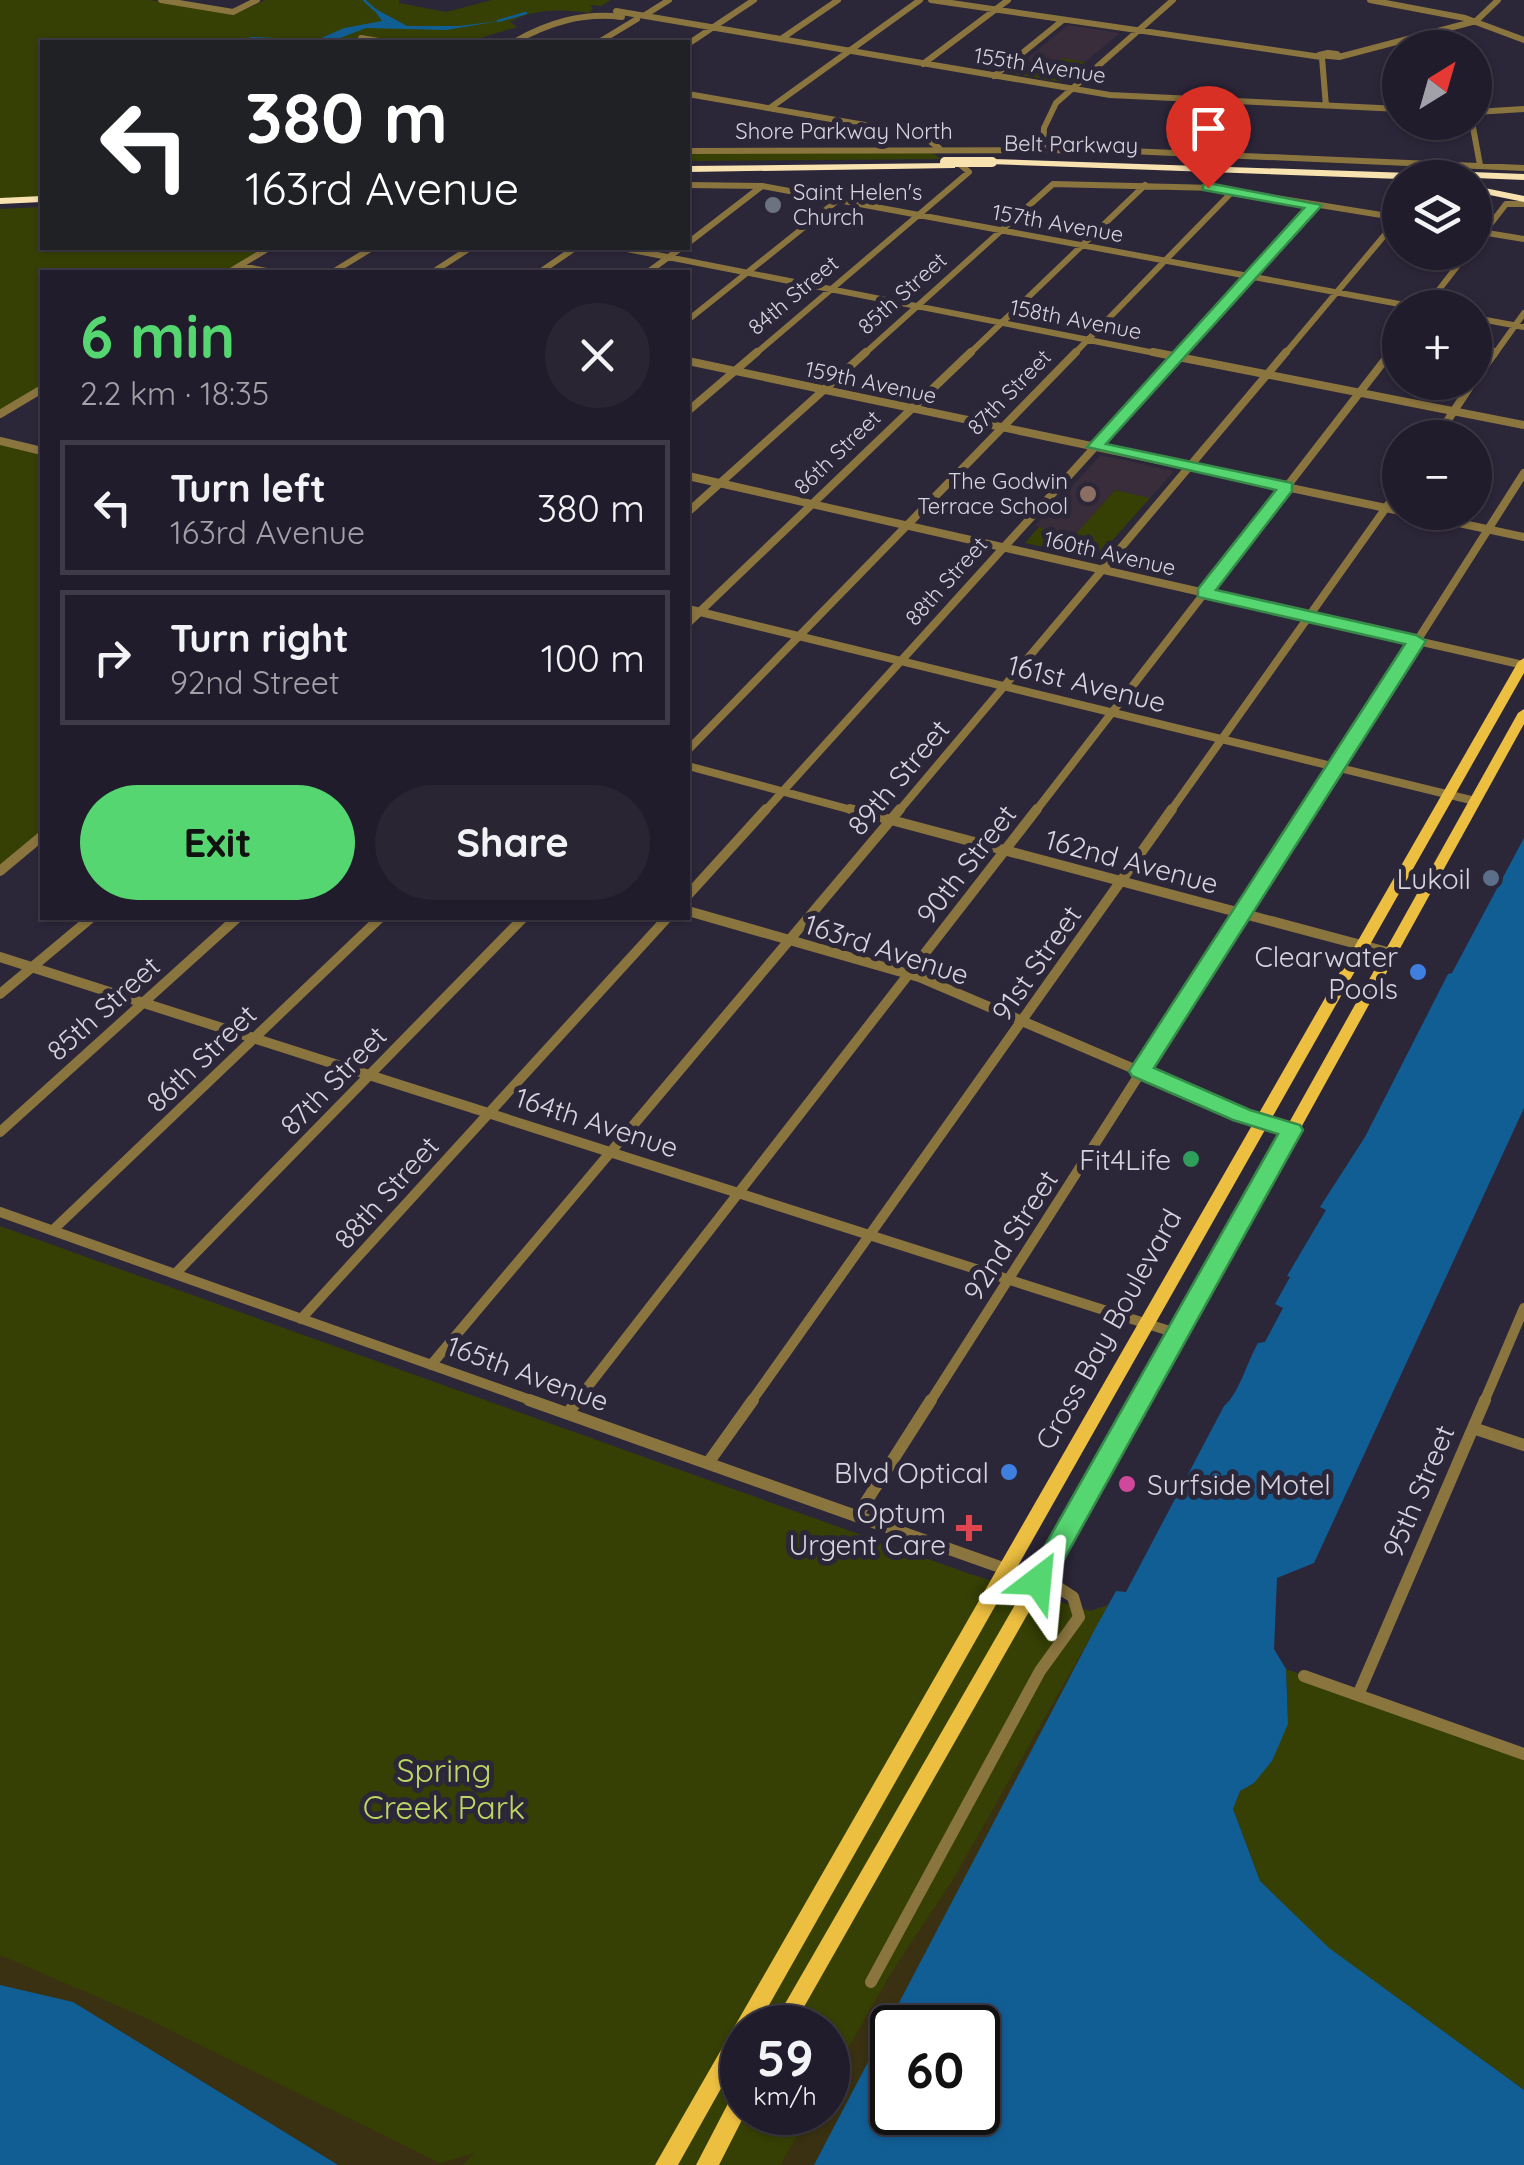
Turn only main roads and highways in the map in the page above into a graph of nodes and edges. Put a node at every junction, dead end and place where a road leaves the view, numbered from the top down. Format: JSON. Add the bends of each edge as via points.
{"nodes":[{"id":1,"x":995,"y":165,"type":"junction"},
{"id":2,"x":690,"y":166,"type":"edge"},
{"id":3,"x":1381,"y":174,"type":"joint"},
{"id":4,"x":1382,"y":180,"type":"edge"},
{"id":5,"x":1524,"y":181,"type":"edge"},
{"id":6,"x":1492,"y":183,"type":"edge"},
{"id":7,"x":1492,"y":190,"type":"edge"},
{"id":8,"x":1524,"y":201,"type":"edge"},
{"id":9,"x":40,"y":202,"type":"edge"},
{"id":10,"x":0,"y":204,"type":"edge"},
{"id":11,"x":1523,"y":664,"type":"edge"},
{"id":12,"x":1524,"y":713,"type":"edge"},
{"id":13,"x":758,"y":2005,"type":"edge"},
{"id":14,"x":794,"y":2005,"type":"edge"},
{"id":15,"x":720,"y":2072,"type":"edge"},
{"id":16,"x":723,"y":2135,"type":"edge"},
{"id":17,"x":666,"y":2165,"type":"edge"},
{"id":18,"x":707,"y":2165,"type":"edge"}],
"edges":[{"from":1,"to":2,"type":"highway","name":"Belt Parkway","bridge":true},
{"from":1,"to":3,"type":"highway","name":"Belt Parkway"},
{"from":1,"to":4,"type":"highway","name":"Belt Parkway"},
{"from":3,"to":5,"type":"highway"},
{"from":5,"to":6,"type":"highway"},
{"from":7,"to":8,"type":"highway"},
{"from":9,"to":10,"type":"highway"},
{"from":11,"to":13,"type":"main road","name":"Cross Bay Boulevard"},
{"from":12,"to":14,"type":"main road","via":[[1179,1334]]},
{"from":15,"to":17,"type":"main road","name":"Cross Bay Boulevard"},
{"from":16,"to":18,"type":"main road"}]}
